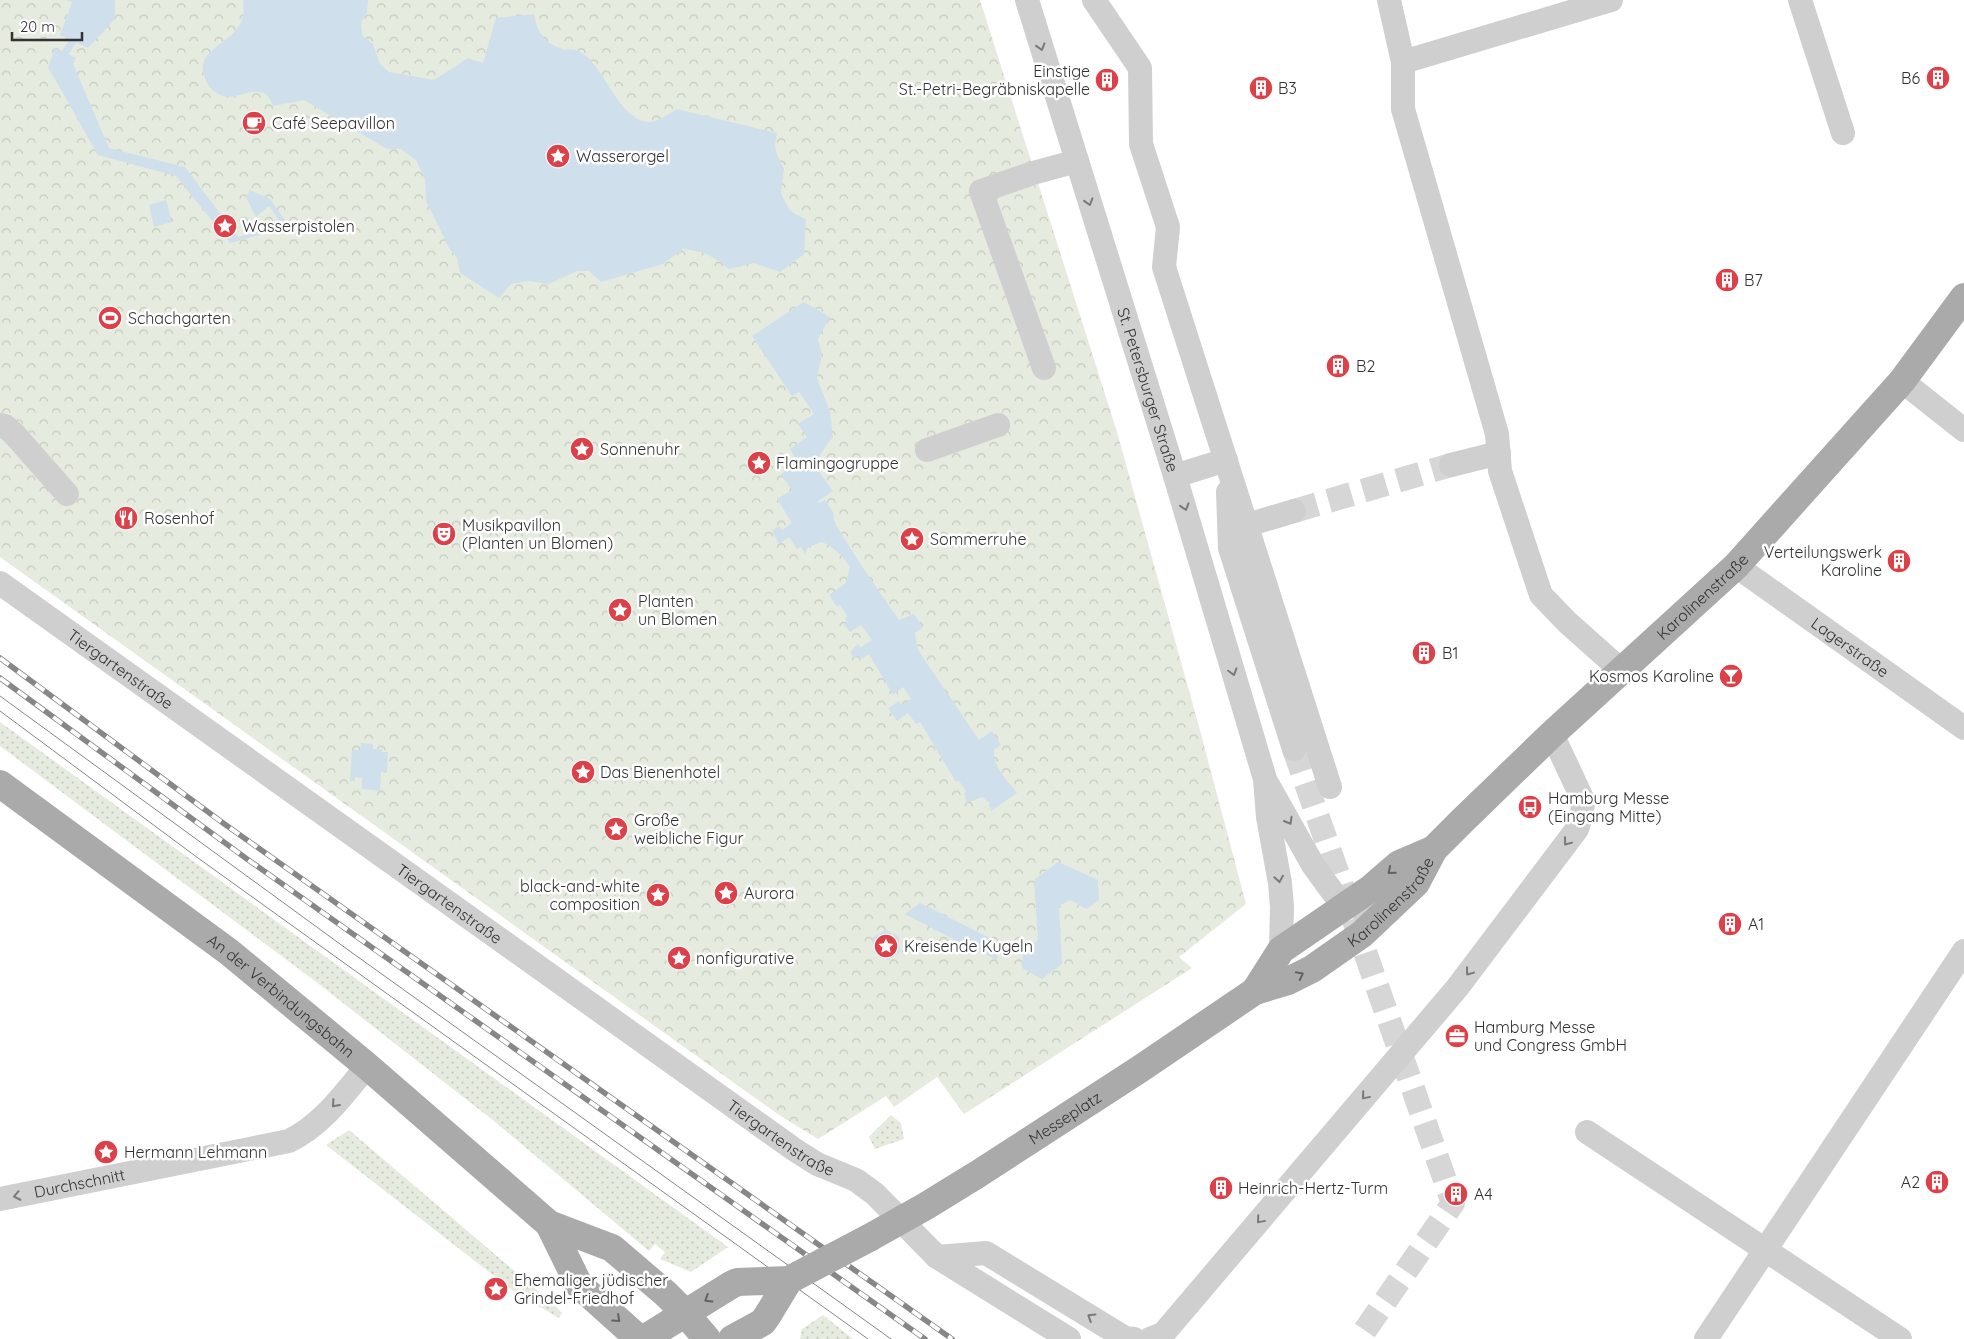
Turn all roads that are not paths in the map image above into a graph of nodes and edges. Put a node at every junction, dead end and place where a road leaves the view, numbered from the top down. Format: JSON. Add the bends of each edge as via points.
{"nodes":[{"id":1,"x":1027,"y":0,"type":"edge"},
{"id":2,"x":1094,"y":0,"type":"edge"},
{"id":3,"x":1389,"y":0,"type":"edge"},
{"id":4,"x":1611,"y":0,"type":"edge"},
{"id":5,"x":1800,"y":0,"type":"edge"},
{"id":6,"x":1403,"y":62,"type":"junction"},
{"id":7,"x":1843,"y":133,"type":"dead end"},
{"id":8,"x":1077,"y":162,"type":"junction"},
{"id":9,"x":1964,"y":297,"type":"edge"},
{"id":10,"x":1044,"y":368,"type":"dead end"},
{"id":11,"x":1902,"y":381,"type":"junction"},
{"id":12,"x":0,"y":425,"type":"edge"},
{"id":13,"x":998,"y":425,"type":"dead end"},
{"id":14,"x":1964,"y":430,"type":"edge"},
{"id":15,"x":927,"y":450,"type":"dead end"},
{"id":16,"x":1499,"y":453,"type":"junction"},
{"id":17,"x":1226,"y":460,"type":"junction"},
{"id":18,"x":1451,"y":465,"type":"tunnel mouth"},
{"id":19,"x":1175,"y":476,"type":"junction"},
{"id":20,"x":67,"y":494,"type":"dead end"},
{"id":21,"x":1294,"y":511,"type":"tunnel mouth"},
{"id":22,"x":1247,"y":525,"type":"junction"},
{"id":23,"x":1736,"y":566,"type":"junction"},
{"id":24,"x":0,"y":583,"type":"edge"},
{"id":25,"x":1622,"y":671,"type":"junction"},
{"id":26,"x":1964,"y":728,"type":"edge"},
{"id":27,"x":1552,"y":734,"type":"junction"},
{"id":28,"x":1294,"y":749,"type":"tunnel mouth"},
{"id":29,"x":1264,"y":779,"type":"junction"},
{"id":30,"x":0,"y":784,"type":"edge"},
{"id":31,"x":1330,"y":787,"type":"dead end"},
{"id":32,"x":1434,"y":849,"type":"junction"},
{"id":33,"x":1348,"y":904,"type":"junction"},
{"id":34,"x":1382,"y":915,"type":"junction"},
{"id":35,"x":1322,"y":923,"type":"joint"},
{"id":36,"x":1281,"y":950,"type":"junction"},
{"id":37,"x":1341,"y":950,"type":"joint"},
{"id":38,"x":1964,"y":951,"type":"edge"},
{"id":39,"x":1255,"y":991,"type":"junction"},
{"id":40,"x":367,"y":1066,"type":"junction"},
{"id":41,"x":1587,"y":1132,"type":"dead end"},
{"id":42,"x":0,"y":1199,"type":"edge"},
{"id":43,"x":902,"y":1220,"type":"junction"},
{"id":44,"x":549,"y":1224,"type":"junction"},
{"id":45,"x":1765,"y":1250,"type":"junction"},
{"id":46,"x":937,"y":1256,"type":"junction"},
{"id":47,"x":789,"y":1280,"type":"junction"},
{"id":48,"x":685,"y":1313,"type":"junction"},
{"id":49,"x":1066,"y":1338,"type":"edge"},
{"id":50,"x":639,"y":1339,"type":"edge"},
{"id":51,"x":644,"y":1339,"type":"edge"},
{"id":52,"x":707,"y":1339,"type":"edge"},
{"id":53,"x":732,"y":1339,"type":"edge"},
{"id":54,"x":1134,"y":1339,"type":"edge"},
{"id":55,"x":1150,"y":1339,"type":"edge"},
{"id":56,"x":1706,"y":1339,"type":"edge"},
{"id":57,"x":1900,"y":1339,"type":"edge"}],
"edges":[{"from":1,"to":8,"type":"street","name":"St. Petersburger Straße","one_way":true},
{"from":2,"to":17,"type":"street","via":[[1140,68],[1141,144],[1168,227],[1164,267]]},
{"from":3,"to":6,"type":"street"},
{"from":4,"to":6,"type":"street"},
{"from":5,"to":7,"type":"street"},
{"from":6,"to":16,"type":"street","via":[[1403,109],[1497,434]]},
{"from":8,"to":10,"type":"street","via":[[981,191]]},
{"from":8,"to":19,"type":"street","name":"St. Petersburger Straße","one_way":true},
{"from":9,"to":11,"type":"main road","name":"Karolinenstraße"},
{"from":11,"to":14,"type":"street"},
{"from":11,"to":23,"type":"main road","name":"Karolinenstraße"},
{"from":12,"to":20,"type":"street","via":[[14,434]]},
{"from":13,"to":15,"type":"street"},
{"from":16,"to":18,"type":"street"},
{"from":16,"to":25,"type":"street","via":[[1500,471],[1541,595]]},
{"from":17,"to":19,"type":"street"},
{"from":17,"to":22,"type":"street"},
{"from":17,"to":28,"type":"street","via":[[1230,548]]},
{"from":19,"to":29,"type":"street","name":"St. Petersburger Straße","one_way":true},
{"from":21,"to":22,"type":"street"},
{"from":22,"to":31,"type":"street"},
{"from":23,"to":25,"type":"main road","name":"Karolinenstraße"},
{"from":23,"to":26,"type":"street","name":"Lagerstraße"},
{"from":24,"to":43,"type":"street","name":"Tiergartenstraße","via":[[795,1150],[817,1164],[856,1180]]},
{"from":25,"to":27,"type":"main road","name":"Karolinenstraße"},
{"from":27,"to":32,"type":"main road","name":"Karolinenstraße"},
{"from":27,"to":55,"type":"street","one_way":true,"via":[[1583,800],[1577,828],[1450,995],[1163,1334]]},
{"from":29,"to":33,"type":"street","name":"St. Petersburger Straße","one_way":true,"via":[[1326,884]]},
{"from":29,"to":36,"type":"street","name":"St. Petersburger Straße","one_way":true,"via":[[1280,884]]},
{"from":30,"to":40,"type":"main road","name":"An der Verbindungsbahn","via":[[229,952]]},
{"from":32,"to":33,"type":"main road","name":"Karolinenstraße","one_way":true,"via":[[1399,864]]},
{"from":32,"to":34,"type":"main road","name":"Karolinenstraße","via":[[1416,883]]},
{"from":33,"to":34,"type":"street","name":"St. Petersburger Straße"},
{"from":33,"to":35,"type":"main road","name":"Karolinenstraße"},
{"from":34,"to":37,"type":"main road","name":"Karolinenstraße"},
{"from":35,"to":36,"type":"main road","name":"Messeplatz"},
{"from":36,"to":39,"type":"main road","name":"Messeplatz"},
{"from":39,"to":37,"type":"main road","name":"Messeplatz","one_way":true,"via":[[1312,970]]},
{"from":38,"to":45,"type":"street"},
{"from":39,"to":43,"type":"main road","name":"Messeplatz","via":[[1148,1064]]},
{"from":40,"to":42,"type":"street","name":"Durchschnitt","one_way":true,"via":[[319,1122],[289,1141]]},
{"from":40,"to":44,"type":"main road","name":"An der Verbindungsbahn"},
{"from":41,"to":45,"type":"street"},
{"from":43,"to":46,"type":"street","name":"Tiergartenstraße"},
{"from":43,"to":47,"type":"main road","name":"Messeplatz","bridge":true},
{"from":44,"to":48,"type":"main road","name":"An der Verbindungsbahn","via":[[612,1248]]},
{"from":44,"to":50,"type":"main road","name":"An der Verbindungsbahn","one_way":true,"via":[[579,1285]]},
{"from":45,"to":56,"type":"street"},
{"from":45,"to":57,"type":"street"},
{"from":46,"to":49,"type":"street","name":"Tiergartenstraße"},
{"from":54,"to":46,"type":"street","one_way":true,"via":[[1125,1338],[986,1253]]},
{"from":47,"to":48,"type":"main road","one_way":true,"bridge":true,"via":[[737,1282]]},
{"from":47,"to":53,"type":"main road","bridge":true,"via":[[763,1322]]},
{"from":48,"to":51,"type":"main road"},
{"from":48,"to":52,"type":"main road","name":"An der Verbindungsbahn"}]}
